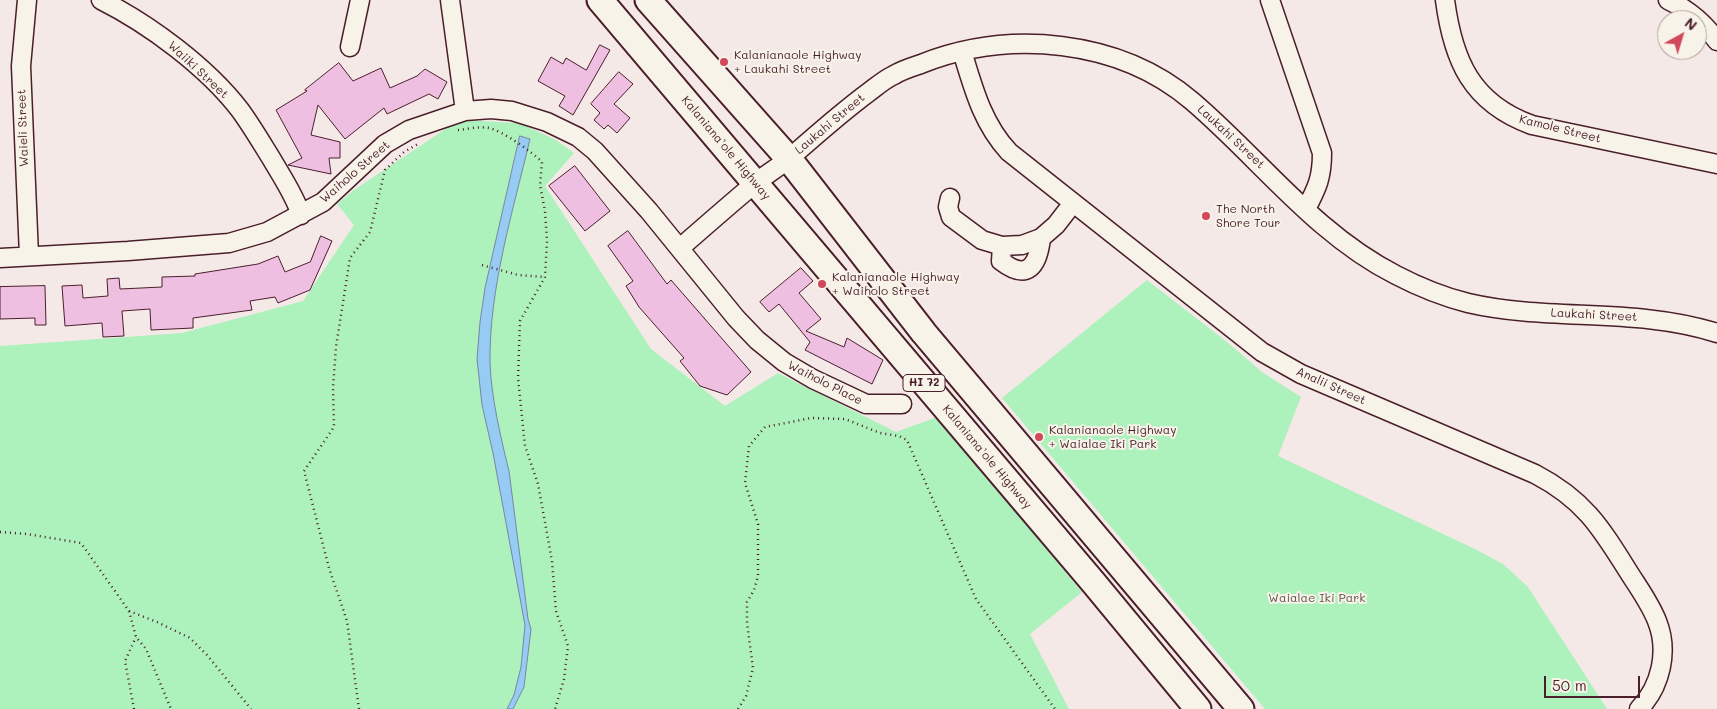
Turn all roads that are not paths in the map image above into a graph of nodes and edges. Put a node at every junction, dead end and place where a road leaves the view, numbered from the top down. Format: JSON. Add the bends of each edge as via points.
{"nodes":[{"id":1,"x":27,"y":0,"type":"edge"},
{"id":2,"x":101,"y":0,"type":"edge"},
{"id":3,"x":360,"y":0,"type":"edge"},
{"id":4,"x":450,"y":0,"type":"edge"},
{"id":5,"x":600,"y":0,"type":"edge"},
{"id":6,"x":648,"y":0,"type":"edge"},
{"id":7,"x":1270,"y":0,"type":"edge"},
{"id":8,"x":1444,"y":0,"type":"edge"},
{"id":9,"x":1668,"y":0,"type":"edge"},
{"id":10,"x":1717,"y":41,"type":"edge"},
{"id":11,"x":350,"y":46,"type":"dead end"},
{"id":12,"x":962,"y":51,"type":"junction"},
{"id":13,"x":466,"y":111,"type":"junction"},
{"id":14,"x":789,"y":158,"type":"junction"},
{"id":15,"x":1717,"y":164,"type":"edge"},
{"id":16,"x":756,"y":183,"type":"junction"},
{"id":17,"x":950,"y":198,"type":"dead end"},
{"id":18,"x":1073,"y":203,"type":"junction"},
{"id":19,"x":1306,"y":209,"type":"junction"},
{"id":20,"x":301,"y":215,"type":"junction"},
{"id":21,"x":1041,"y":238,"type":"junction"},
{"id":22,"x":1002,"y":246,"type":"junction"},
{"id":23,"x":680,"y":248,"type":"junction"},
{"id":24,"x":29,"y":256,"type":"junction"},
{"id":25,"x":0,"y":258,"type":"edge"},
{"id":26,"x":1717,"y":333,"type":"edge"},
{"id":27,"x":902,"y":404,"type":"dead end"},
{"id":28,"x":1198,"y":709,"type":"edge"},
{"id":29,"x":1241,"y":709,"type":"edge"},
{"id":30,"x":1639,"y":709,"type":"edge"}],
"edges":[{"from":1,"to":24,"type":"street","name":"Waieli Street","via":[[21,66]]},
{"from":2,"to":20,"type":"street","name":"Waiiki Street","via":[[164,39],[208,76],[239,109],[295,198]]},
{"from":3,"to":11,"type":"street"},
{"from":4,"to":13,"type":"street"},
{"from":5,"to":16,"type":"highway","name":"Kalaniana’ole Highway","number":"HI 72"},
{"from":6,"to":14,"type":"highway","number":"HI 72"},
{"from":7,"to":19,"type":"street","via":[[1322,153],[1319,181]]},
{"from":8,"to":15,"type":"street","name":"Kamole Street","via":[[1451,40],[1464,70],[1498,109],[1532,125]]},
{"from":9,"to":10,"type":"street","via":[[1693,16]]},
{"from":12,"to":14,"type":"street","name":"Laukahi Street","via":[[893,75],[849,106]]},
{"from":12,"to":18,"type":"street","name":"Analii Street","via":[[981,109],[1000,142]]},
{"from":12,"to":19,"type":"street","name":"Laukahi Street","via":[[1001,44],[1048,44],[1085,49],[1124,61],[1159,77],[1190,98]]},
{"from":13,"to":20,"type":"street","name":"Waiholo Street","via":[[409,130],[385,144],[330,197]]},
{"from":13,"to":23,"type":"street","name":"Waiholo Street","via":[[512,111],[547,122],[578,137],[614,170]]},
{"from":14,"to":16,"type":"street","name":"Laukahi Street"},
{"from":14,"to":29,"type":"highway","number":"HI 72","via":[[924,333]]},
{"from":16,"to":23,"type":"street"},
{"from":16,"to":28,"type":"highway","name":"Kalaniana’ole Highway","number":"HI 72"},
{"from":17,"to":22,"type":"street","via":[[948,208],[951,217],[982,240]]},
{"from":18,"to":21,"type":"street"},
{"from":18,"to":30,"type":"street","name":"Analii Street","via":[[1281,364],[1535,474],[1581,505],[1605,533],[1654,613],[1660,631],[1663,650],[1660,670],[1654,688]]},
{"from":19,"to":26,"type":"street","name":"Laukahi Street","via":[[1371,261],[1427,290],[1468,303],[1515,310],[1650,318]]},
{"from":20,"to":24,"type":"street","name":"Waiholo Street","via":[[267,232],[229,243]]},
{"from":21,"to":22,"type":"street","via":[[1022,245]]},
{"from":21,"to":22,"type":"street","via":[[1039,256],[1031,267],[1022,271],[1012,270],[1001,261]]},
{"from":23,"to":27,"type":"street","name":"Waiholo Place","via":[[736,318],[784,362],[866,404]]},
{"from":24,"to":25,"type":"street","name":"Waiholo Street"}]}
